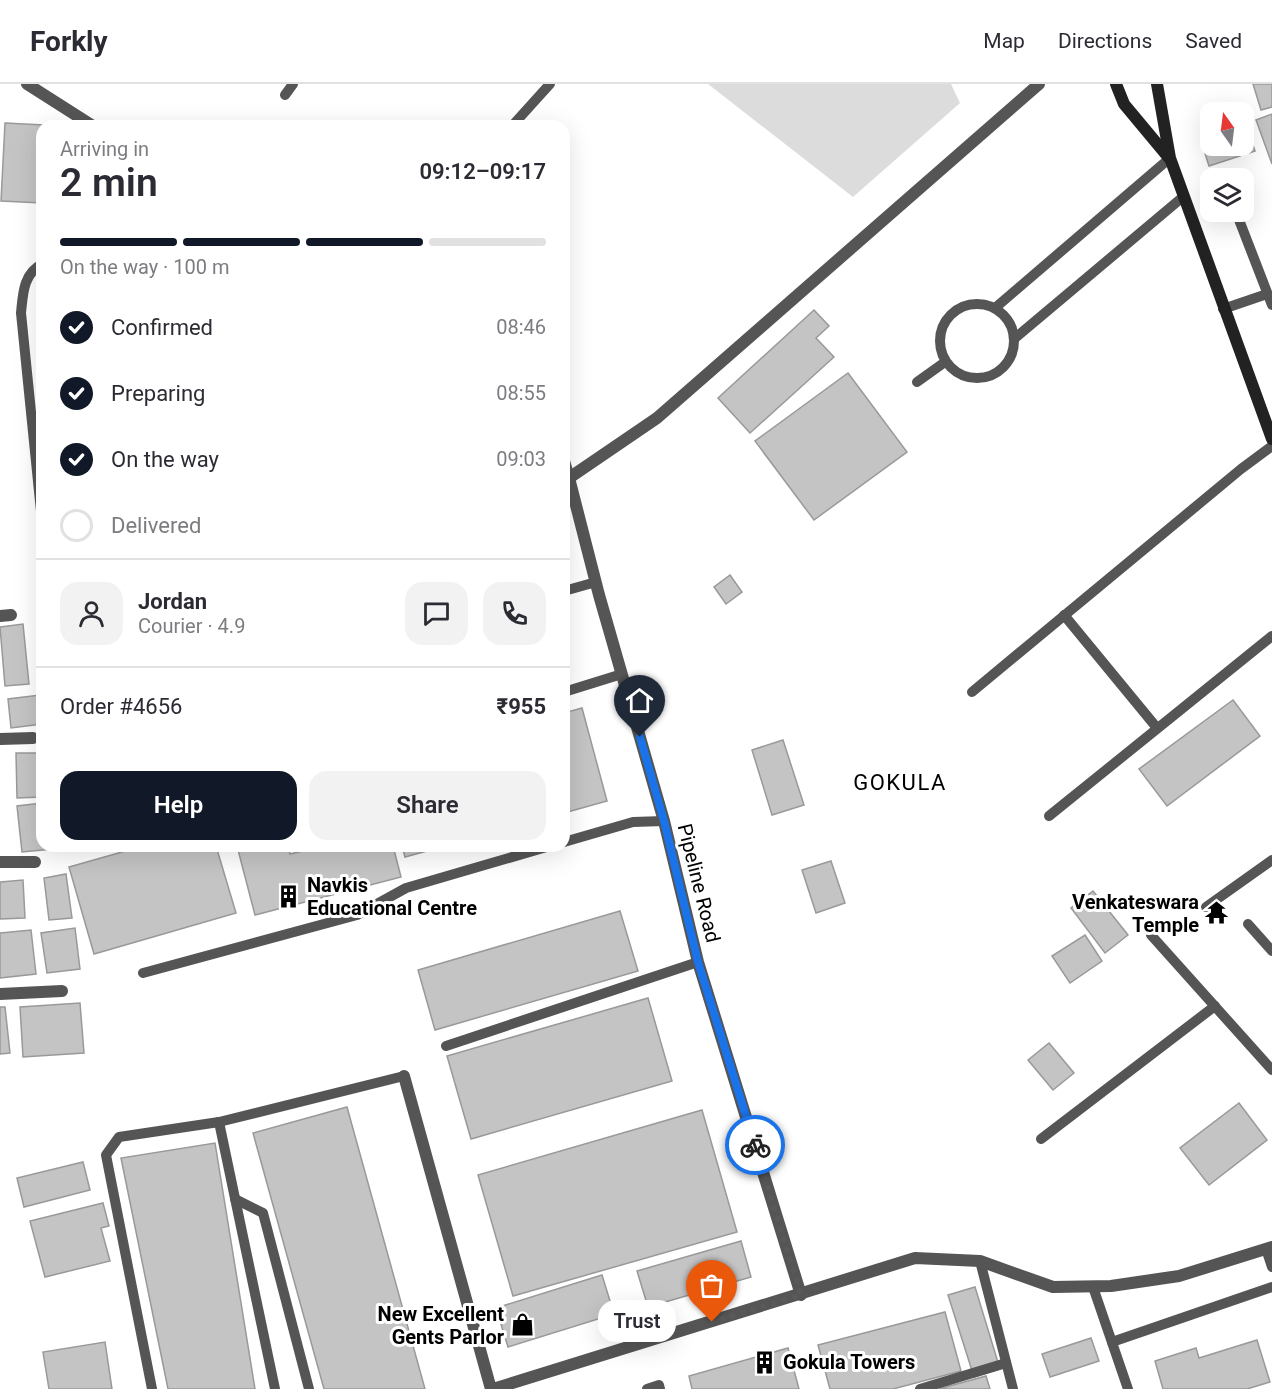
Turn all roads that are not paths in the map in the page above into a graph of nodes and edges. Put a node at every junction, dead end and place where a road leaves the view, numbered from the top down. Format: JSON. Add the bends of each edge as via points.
{"nodes":[{"id":1,"x":27,"y":84,"type":"edge"},
{"id":2,"x":293,"y":84,"type":"edge"},
{"id":3,"x":550,"y":84,"type":"edge"},
{"id":4,"x":1039,"y":84,"type":"edge"},
{"id":5,"x":1116,"y":84,"type":"edge"},
{"id":6,"x":1157,"y":84,"type":"edge"},
{"id":7,"x":285,"y":95,"type":"dead end"},
{"id":8,"x":84,"y":120,"type":"edge"},
{"id":9,"x":517,"y":120,"type":"edge"},
{"id":10,"x":1170,"y":158,"type":"junction"},
{"id":11,"x":1184,"y":196,"type":"junction"},
{"id":12,"x":1240,"y":222,"type":"edge"},
{"id":13,"x":36,"y":267,"type":"edge"},
{"id":14,"x":1267,"y":294,"type":"junction"},
{"id":15,"x":1272,"y":305,"type":"edge"},
{"id":16,"x":995,"y":308,"type":"junction"},
{"id":17,"x":1223,"y":309,"type":"junction"},
{"id":18,"x":1014,"y":339,"type":"junction"},
{"id":19,"x":945,"y":362,"type":"junction"},
{"id":20,"x":917,"y":382,"type":"dead end"},
{"id":21,"x":1272,"y":439,"type":"edge"},
{"id":22,"x":1272,"y":446,"type":"edge"},
{"id":23,"x":36,"y":462,"type":"edge"},
{"id":24,"x":570,"y":477,"type":"edge"},
{"id":25,"x":570,"y":482,"type":"edge"},
{"id":26,"x":596,"y":582,"type":"junction"},
{"id":27,"x":570,"y":589,"type":"edge"},
{"id":28,"x":1064,"y":615,"type":"junction"},
{"id":29,"x":1272,"y":636,"type":"edge"},
{"id":30,"x":622,"y":674,"type":"junction"},
{"id":31,"x":570,"y":690,"type":"edge"},
{"id":32,"x":972,"y":692,"type":"dead end"},
{"id":33,"x":1157,"y":728,"type":"junction"},
{"id":34,"x":33,"y":738,"type":"dead end"},
{"id":35,"x":0,"y":739,"type":"edge"},
{"id":36,"x":1048,"y":816,"type":"dead end"},
{"id":37,"x":664,"y":821,"type":"junction"},
{"id":38,"x":570,"y":840,"type":"edge"},
{"id":39,"x":529,"y":852,"type":"edge"},
{"id":40,"x":1272,"y":860,"type":"edge"},
{"id":41,"x":0,"y":862,"type":"edge"},
{"id":42,"x":35,"y":862,"type":"dead end"},
{"id":43,"x":1206,"y":907,"type":"dead end"},
{"id":44,"x":1248,"y":924,"type":"dead end"},
{"id":45,"x":1151,"y":935,"type":"dead end"},
{"id":46,"x":1272,"y":951,"type":"edge"},
{"id":47,"x":698,"y":962,"type":"junction"},
{"id":48,"x":143,"y":973,"type":"dead end"},
{"id":49,"x":63,"y":991,"type":"dead end"},
{"id":50,"x":0,"y":994,"type":"edge"},
{"id":51,"x":1215,"y":1006,"type":"junction"},
{"id":52,"x":446,"y":1046,"type":"dead end"},
{"id":53,"x":1272,"y":1070,"type":"edge"},
{"id":54,"x":404,"y":1076,"type":"joint"},
{"id":55,"x":219,"y":1122,"type":"junction"},
{"id":56,"x":1041,"y":1139,"type":"dead end"},
{"id":57,"x":235,"y":1200,"type":"junction"},
{"id":58,"x":1269,"y":1248,"type":"edge"},
{"id":59,"x":980,"y":1261,"type":"junction"},
{"id":60,"x":1272,"y":1267,"type":"edge"},
{"id":61,"x":1093,"y":1287,"type":"junction"},
{"id":62,"x":1272,"y":1287,"type":"edge"},
{"id":63,"x":801,"y":1295,"type":"junction"},
{"id":64,"x":1112,"y":1342,"type":"junction"},
{"id":65,"x":1006,"y":1363,"type":"junction"},
{"id":66,"x":153,"y":1389,"type":"edge"},
{"id":67,"x":276,"y":1389,"type":"edge"},
{"id":68,"x":309,"y":1389,"type":"edge"},
{"id":69,"x":492,"y":1389,"type":"edge"},
{"id":70,"x":647,"y":1389,"type":"edge"},
{"id":71,"x":660,"y":1389,"type":"edge"},
{"id":72,"x":920,"y":1389,"type":"edge"},
{"id":73,"x":1013,"y":1389,"type":"edge"},
{"id":74,"x":1128,"y":1389,"type":"edge"}],
"edges":[{"from":1,"to":8,"type":"street"},
{"from":2,"to":7,"type":"lane"},
{"from":3,"to":9,"type":"lane"},
{"from":4,"to":24,"type":"street","via":[[657,418]]},
{"from":5,"to":10,"type":"main road","via":[[1124,104]]},
{"from":6,"to":10,"type":"main road"},
{"from":10,"to":11,"type":"main road"},
{"from":10,"to":16,"type":"lane"},
{"from":11,"to":17,"type":"main road"},
{"from":11,"to":18,"type":"lane"},
{"from":12,"to":14,"type":"lane"},
{"from":13,"to":23,"type":"lane","via":[[24,284],[21,313]]},
{"from":14,"to":15,"type":"lane"},
{"from":14,"to":17,"type":"lane"},
{"from":16,"to":18,"type":"lane","via":[[1005,316]]},
{"from":16,"to":19,"type":"lane","via":[[970,304],[948,316],[939,340]]},
{"from":17,"to":21,"type":"main road"},
{"from":18,"to":19,"type":"lane","via":[[1007,362],[988,376],[965,376]]},
{"from":19,"to":20,"type":"lane"},
{"from":22,"to":28,"type":"lane"},
{"from":25,"to":26,"type":"street","name":"Pipeline Road"},
{"from":26,"to":27,"type":"lane"},
{"from":26,"to":30,"type":"street","name":"Pipeline Road"},
{"from":28,"to":32,"type":"lane"},
{"from":28,"to":33,"type":"lane"},
{"from":29,"to":33,"type":"lane"},
{"from":30,"to":31,"type":"lane"},
{"from":30,"to":37,"type":"street","name":"Pipeline Road"},
{"from":33,"to":36,"type":"lane"},
{"from":34,"to":35,"type":"street"},
{"from":37,"to":38,"type":"lane","via":[[633,822]]},
{"from":37,"to":47,"type":"street","name":"Pipeline Road"},
{"from":39,"to":48,"type":"lane","via":[[405,888],[357,915]]},
{"from":40,"to":43,"type":"lane"},
{"from":41,"to":42,"type":"street"},
{"from":44,"to":46,"type":"lane"},
{"from":45,"to":51,"type":"lane"},
{"from":47,"to":52,"type":"lane"},
{"from":47,"to":63,"type":"street","name":"Pipeline Road"},
{"from":49,"to":50,"type":"street"},
{"from":51,"to":53,"type":"lane"},
{"from":51,"to":56,"type":"lane"},
{"from":54,"to":55,"type":"lane"},
{"from":54,"to":69,"type":"street"},
{"from":55,"to":57,"type":"lane"},
{"from":55,"to":66,"type":"lane","via":[[119,1137],[106,1155]]},
{"from":57,"to":67,"type":"lane"},
{"from":57,"to":68,"type":"lane","via":[[263,1213]]},
{"from":58,"to":60,"type":"lane"},
{"from":58,"to":61,"type":"street","via":[[1179,1276]]},
{"from":59,"to":61,"type":"street","via":[[1053,1287]]},
{"from":59,"to":63,"type":"street","via":[[915,1258]]},
{"from":59,"to":65,"type":"lane"},
{"from":61,"to":64,"type":"lane"},
{"from":62,"to":64,"type":"lane"},
{"from":63,"to":69,"type":"street"},
{"from":64,"to":74,"type":"lane"},
{"from":65,"to":72,"type":"lane"},
{"from":65,"to":73,"type":"lane"},
{"from":70,"to":71,"type":"lane","via":[[659,1385]]}]}
